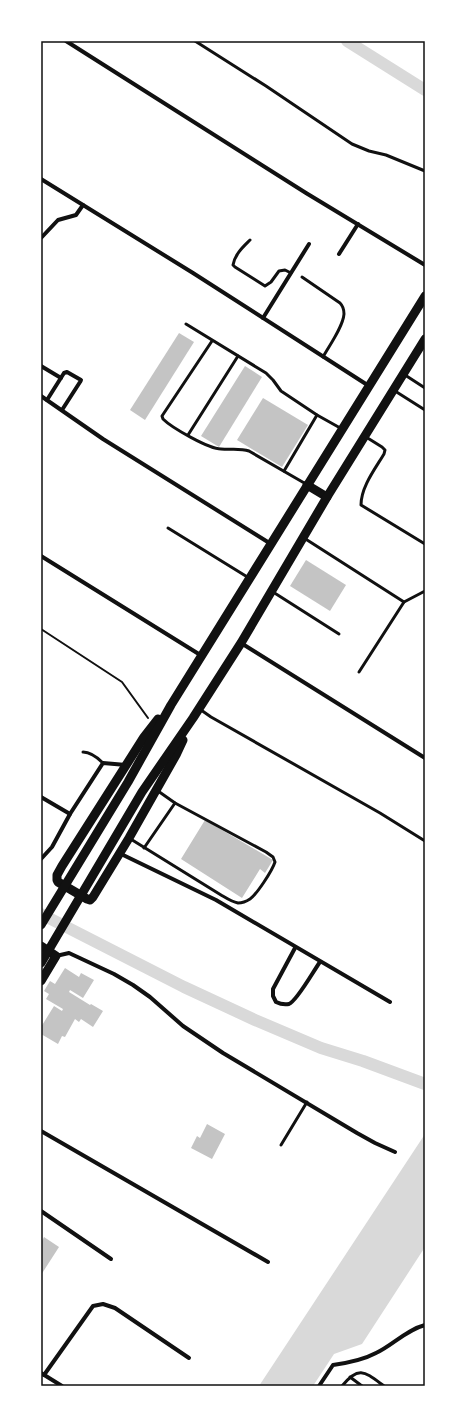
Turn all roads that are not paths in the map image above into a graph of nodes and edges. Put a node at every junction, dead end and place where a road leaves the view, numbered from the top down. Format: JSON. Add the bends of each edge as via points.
{"nodes":[{"id":1,"x":66,"y":41,"type":"edge"},
{"id":2,"x":195,"y":41,"type":"edge"},
{"id":3,"x":425,"y":171,"type":"edge"},
{"id":4,"x":41,"y":179,"type":"edge"},
{"id":5,"x":83,"y":205,"type":"junction"},
{"id":6,"x":358,"y":224,"type":"junction"},
{"id":7,"x":41,"y":238,"type":"edge"},
{"id":8,"x":250,"y":240,"type":"dead end"},
{"id":9,"x":310,"y":244,"type":"dead end"},
{"id":10,"x":339,"y":254,"type":"dead end"},
{"id":11,"x":425,"y":266,"type":"edge"},
{"id":12,"x":292,"y":273,"type":"junction"},
{"id":13,"x":302,"y":277,"type":"dead end"},
{"id":14,"x":425,"y":296,"type":"edge"},
{"id":15,"x":263,"y":318,"type":"junction"},
{"id":16,"x":186,"y":324,"type":"dead end"},
{"id":17,"x":425,"y":339,"type":"edge"},
{"id":18,"x":212,"y":341,"type":"junction"},
{"id":19,"x":238,"y":356,"type":"junction"},
{"id":20,"x":323,"y":357,"type":"junction"},
{"id":21,"x":41,"y":366,"type":"edge"},
{"id":22,"x":403,"y":374,"type":"junction"},
{"id":23,"x":61,"y":378,"type":"junction"},
{"id":24,"x":370,"y":386,"type":"junction"},
{"id":25,"x":425,"y":388,"type":"edge"},
{"id":26,"x":393,"y":390,"type":"junction"},
{"id":27,"x":41,"y":396,"type":"edge"},
{"id":28,"x":47,"y":400,"type":"junction"},
{"id":29,"x":62,"y":410,"type":"junction"},
{"id":30,"x":425,"y":410,"type":"edge"},
{"id":31,"x":317,"y":415,"type":"junction"},
{"id":32,"x":342,"y":429,"type":"junction"},
{"id":33,"x":188,"y":435,"type":"junction"},
{"id":34,"x":365,"y":436,"type":"junction"},
{"id":35,"x":284,"y":471,"type":"junction"},
{"id":36,"x":307,"y":485,"type":"junction"},
{"id":37,"x":327,"y":497,"type":"junction"},
{"id":38,"x":168,"y":528,"type":"dead end"},
{"id":39,"x":303,"y":537,"type":"junction"},
{"id":40,"x":271,"y":544,"type":"junction"},
{"id":41,"x":425,"y":544,"type":"edge"},
{"id":42,"x":41,"y":556,"type":"edge"},
{"id":43,"x":250,"y":579,"type":"junction"},
{"id":44,"x":271,"y":591,"type":"junction"},
{"id":45,"x":425,"y":591,"type":"edge"},
{"id":46,"x":404,"y":602,"type":"junction"},
{"id":47,"x":339,"y":634,"type":"dead end"},
{"id":48,"x":241,"y":643,"type":"junction"},
{"id":49,"x":202,"y":656,"type":"junction"},
{"id":50,"x":359,"y":672,"type":"dead end"},
{"id":51,"x":171,"y":704,"type":"junction"},
{"id":52,"x":199,"y":708,"type":"junction"},
{"id":53,"x":193,"y":718,"type":"junction"},
{"id":54,"x":83,"y":752,"type":"dead end"},
{"id":55,"x":425,"y":758,"type":"edge"},
{"id":56,"x":103,"y":762,"type":"junction"},
{"id":57,"x":126,"y":765,"type":"junction"},
{"id":58,"x":156,"y":790,"type":"junction"},
{"id":59,"x":41,"y":797,"type":"edge"},
{"id":60,"x":174,"y":803,"type":"junction"},
{"id":61,"x":70,"y":814,"type":"junction"},
{"id":62,"x":129,"y":838,"type":"junction"},
{"id":63,"x":425,"y":841,"type":"edge"},
{"id":64,"x":144,"y":848,"type":"junction"},
{"id":65,"x":120,"y":853,"type":"junction"},
{"id":66,"x":41,"y":859,"type":"edge"},
{"id":67,"x":41,"y":925,"type":"edge"},
{"id":68,"x":41,"y":946,"type":"edge"},
{"id":69,"x":295,"y":948,"type":"junction"},
{"id":70,"x":56,"y":956,"type":"junction"},
{"id":71,"x":320,"y":962,"type":"junction"},
{"id":72,"x":41,"y":963,"type":"edge"},
{"id":73,"x":41,"y":981,"type":"edge"},
{"id":74,"x":390,"y":1002,"type":"dead end"},
{"id":75,"x":307,"y":1102,"type":"junction"},
{"id":76,"x":41,"y":1131,"type":"edge"},
{"id":77,"x":281,"y":1145,"type":"dead end"},
{"id":78,"x":396,"y":1152,"type":"dead end"},
{"id":79,"x":41,"y":1211,"type":"edge"},
{"id":80,"x":111,"y":1259,"type":"dead end"},
{"id":81,"x":268,"y":1262,"type":"dead end"},
{"id":82,"x":425,"y":1325,"type":"edge"},
{"id":83,"x":189,"y":1358,"type":"dead end"},
{"id":84,"x":42,"y":1374,"type":"edge"},
{"id":85,"x":350,"y":1377,"type":"junction"},
{"id":86,"x":62,"y":1386,"type":"edge"},
{"id":87,"x":319,"y":1386,"type":"edge"},
{"id":88,"x":342,"y":1386,"type":"edge"},
{"id":89,"x":362,"y":1386,"type":"edge"},
{"id":90,"x":384,"y":1386,"type":"edge"}],
"edges":[{"from":1,"to":6,"type":"street"},
{"from":2,"to":3,"type":"lane","via":[[352,144]]},
{"from":4,"to":5,"type":"street"},
{"from":5,"to":7,"type":"street","via":[[76,214],[58,220]]},
{"from":5,"to":15,"type":"street"},
{"from":6,"to":10,"type":"street"},
{"from":6,"to":11,"type":"street"},
{"from":8,"to":12,"type":"lane","via":[[236,255],[236,267],[265,286],[272,282],[279,271]]},
{"from":9,"to":12,"type":"street"},
{"from":12,"to":15,"type":"street"},
{"from":13,"to":20,"type":"lane","via":[[340,303],[343,308],[342,322]]},
{"from":14,"to":24,"type":"main road"},
{"from":15,"to":20,"type":"street"},
{"from":16,"to":18,"type":"lane"},
{"from":17,"to":22,"type":"main road"},
{"from":18,"to":19,"type":"lane"},
{"from":18,"to":33,"type":"lane","via":[[162,416],[165,421]]},
{"from":19,"to":31,"type":"lane","via":[[266,373],[278,389]]},
{"from":19,"to":33,"type":"lane"},
{"from":20,"to":24,"type":"street"},
{"from":21,"to":23,"type":"street"},
{"from":22,"to":25,"type":"lane"},
{"from":22,"to":26,"type":"main road"},
{"from":23,"to":28,"type":"street"},
{"from":23,"to":29,"type":"street","via":[[67,372],[80,380]]},
{"from":24,"to":32,"type":"main road"},
{"from":26,"to":30,"type":"lane"},
{"from":26,"to":34,"type":"main road"},
{"from":27,"to":28,"type":"street"},
{"from":28,"to":29,"type":"street"},
{"from":29,"to":40,"type":"street","via":[[103,439]]},
{"from":31,"to":32,"type":"lane"},
{"from":31,"to":35,"type":"lane"},
{"from":32,"to":36,"type":"main road"},
{"from":33,"to":35,"type":"lane","via":[[213,448],[249,451]]},
{"from":34,"to":37,"type":"main road"},
{"from":34,"to":41,"type":"lane","via":[[385,450],[367,483],[361,505]]},
{"from":35,"to":36,"type":"lane"},
{"from":36,"to":37,"type":"main road"},
{"from":36,"to":40,"type":"main road"},
{"from":37,"to":39,"type":"main road"},
{"from":38,"to":43,"type":"lane"},
{"from":39,"to":44,"type":"main road"},
{"from":39,"to":46,"type":"lane"},
{"from":40,"to":43,"type":"main road"},
{"from":42,"to":49,"type":"street"},
{"from":43,"to":49,"type":"main road"},
{"from":44,"to":47,"type":"lane"},
{"from":44,"to":48,"type":"main road"},
{"from":45,"to":46,"type":"lane"},
{"from":46,"to":50,"type":"lane"},
{"from":48,"to":52,"type":"main road"},
{"from":48,"to":55,"type":"street"},
{"from":49,"to":51,"type":"main road"},
{"from":51,"to":57,"type":"main road","via":[[144,737]]},
{"from":51,"to":67,"type":"main road","via":[[128,782]]},
{"from":52,"to":53,"type":"main road"},
{"from":52,"to":63,"type":"lane"},
{"from":53,"to":58,"type":"main road"},
{"from":53,"to":72,"type":"main road","via":[[142,792]]},
{"from":54,"to":56,"type":"lane","via":[[94,755]]},
{"from":56,"to":57,"type":"street"},
{"from":56,"to":61,"type":"street"},
{"from":57,"to":65,"type":"main road","via":[[62,866],[56,880],[90,900]]},
{"from":58,"to":60,"type":"lane"},
{"from":58,"to":62,"type":"main road"},
{"from":59,"to":61,"type":"street"},
{"from":60,"to":64,"type":"lane"},
{"from":60,"to":64,"type":"lane","via":[[266,852],[275,862],[271,871],[251,899],[238,903]]},
{"from":61,"to":66,"type":"street","via":[[52,847]]},
{"from":62,"to":64,"type":"lane"},
{"from":62,"to":65,"type":"main road"},
{"from":65,"to":69,"type":"street","via":[[216,900]]},
{"from":68,"to":70,"type":"main road"},
{"from":69,"to":71,"type":"street"},
{"from":69,"to":71,"type":"street","via":[[273,988],[276,1002],[290,1004]]},
{"from":70,"to":73,"type":"main road"},
{"from":70,"to":75,"type":"street","via":[[69,953],[133,985],[170,1016],[223,1053]]},
{"from":71,"to":74,"type":"street"},
{"from":75,"to":77,"type":"lane"},
{"from":75,"to":78,"type":"street","via":[[375,1143]]},
{"from":76,"to":81,"type":"street"},
{"from":79,"to":80,"type":"street"},
{"from":82,"to":87,"type":"street","via":[[414,1328],[376,1353],[333,1365]]},
{"from":83,"to":84,"type":"street","via":[[115,1308],[103,1304],[93,1306]]},
{"from":84,"to":86,"type":"street"},
{"from":85,"to":88,"type":"lane"},
{"from":85,"to":89,"type":"lane"},
{"from":85,"to":90,"type":"lane","via":[[361,1372]]}]}
